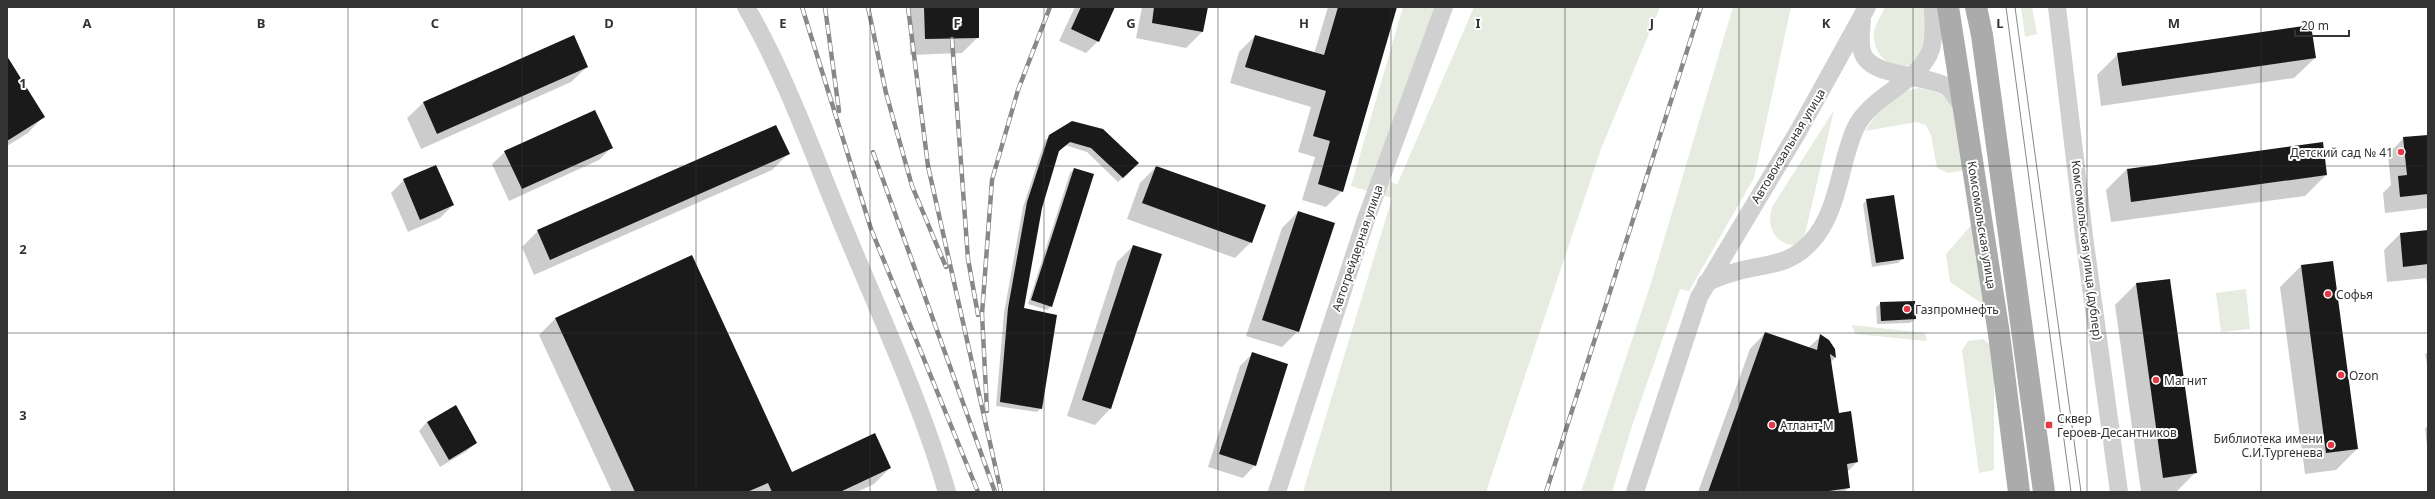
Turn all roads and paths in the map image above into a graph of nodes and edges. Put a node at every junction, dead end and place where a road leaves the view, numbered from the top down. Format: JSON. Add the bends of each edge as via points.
{"nodes":[{"id":1,"x":746,"y":7,"type":"edge"},
{"id":2,"x":1444,"y":7,"type":"edge"},
{"id":3,"x":1933,"y":7,"type":"edge"},
{"id":4,"x":1948,"y":7,"type":"edge"},
{"id":5,"x":1976,"y":7,"type":"edge"},
{"id":6,"x":2058,"y":7,"type":"edge"},
{"id":7,"x":1865,"y":12,"type":"edge"},
{"id":8,"x":1911,"y":76,"type":"junction"},
{"id":9,"x":1964,"y":109,"type":"junction"},
{"id":10,"x":1706,"y":283,"type":"junction"},
{"id":11,"x":948,"y":492,"type":"edge"},
{"id":12,"x":1278,"y":492,"type":"edge"},
{"id":13,"x":1635,"y":492,"type":"edge"},
{"id":14,"x":2019,"y":492,"type":"edge"},
{"id":15,"x":2044,"y":492,"type":"edge"},
{"id":16,"x":2119,"y":492,"type":"edge"}],
"edges":[{"from":1,"to":11,"type":"street","via":[[787,93],[862,271],[935,450]]},
{"from":2,"to":12,"type":"street","name":"Автогрейдерная улица","via":[[1366,219]]},
{"from":3,"to":8,"type":"street","via":[[1931,48],[1927,59]]},
{"from":4,"to":9,"type":"main road","name":"Комсомольская улица"},
{"from":5,"to":15,"type":"main road","name":"Комсомольская улица","via":[[1982,35]]},
{"from":6,"to":16,"type":"street","name":"Комсомольская улица (дублер)","via":[[2084,236]]},
{"from":7,"to":8,"type":"street","via":[[1860,38],[1863,54],[1868,62],[1876,68]]},
{"from":7,"to":10,"type":"street","name":"Автовокзальная улица","via":[[1799,130]]},
{"from":8,"to":9,"type":"street","via":[[1947,87]]},
{"from":8,"to":10,"type":"street","via":[[1872,104],[1855,129],[1826,219],[1812,241],[1795,256],[1779,264],[1732,273]]},
{"from":9,"to":14,"type":"main road","name":"Комсомольская улица","via":[[1999,334]]},
{"from":10,"to":13,"type":"street","name":"Автовокзальная улица","via":[[1699,297]]}]}
